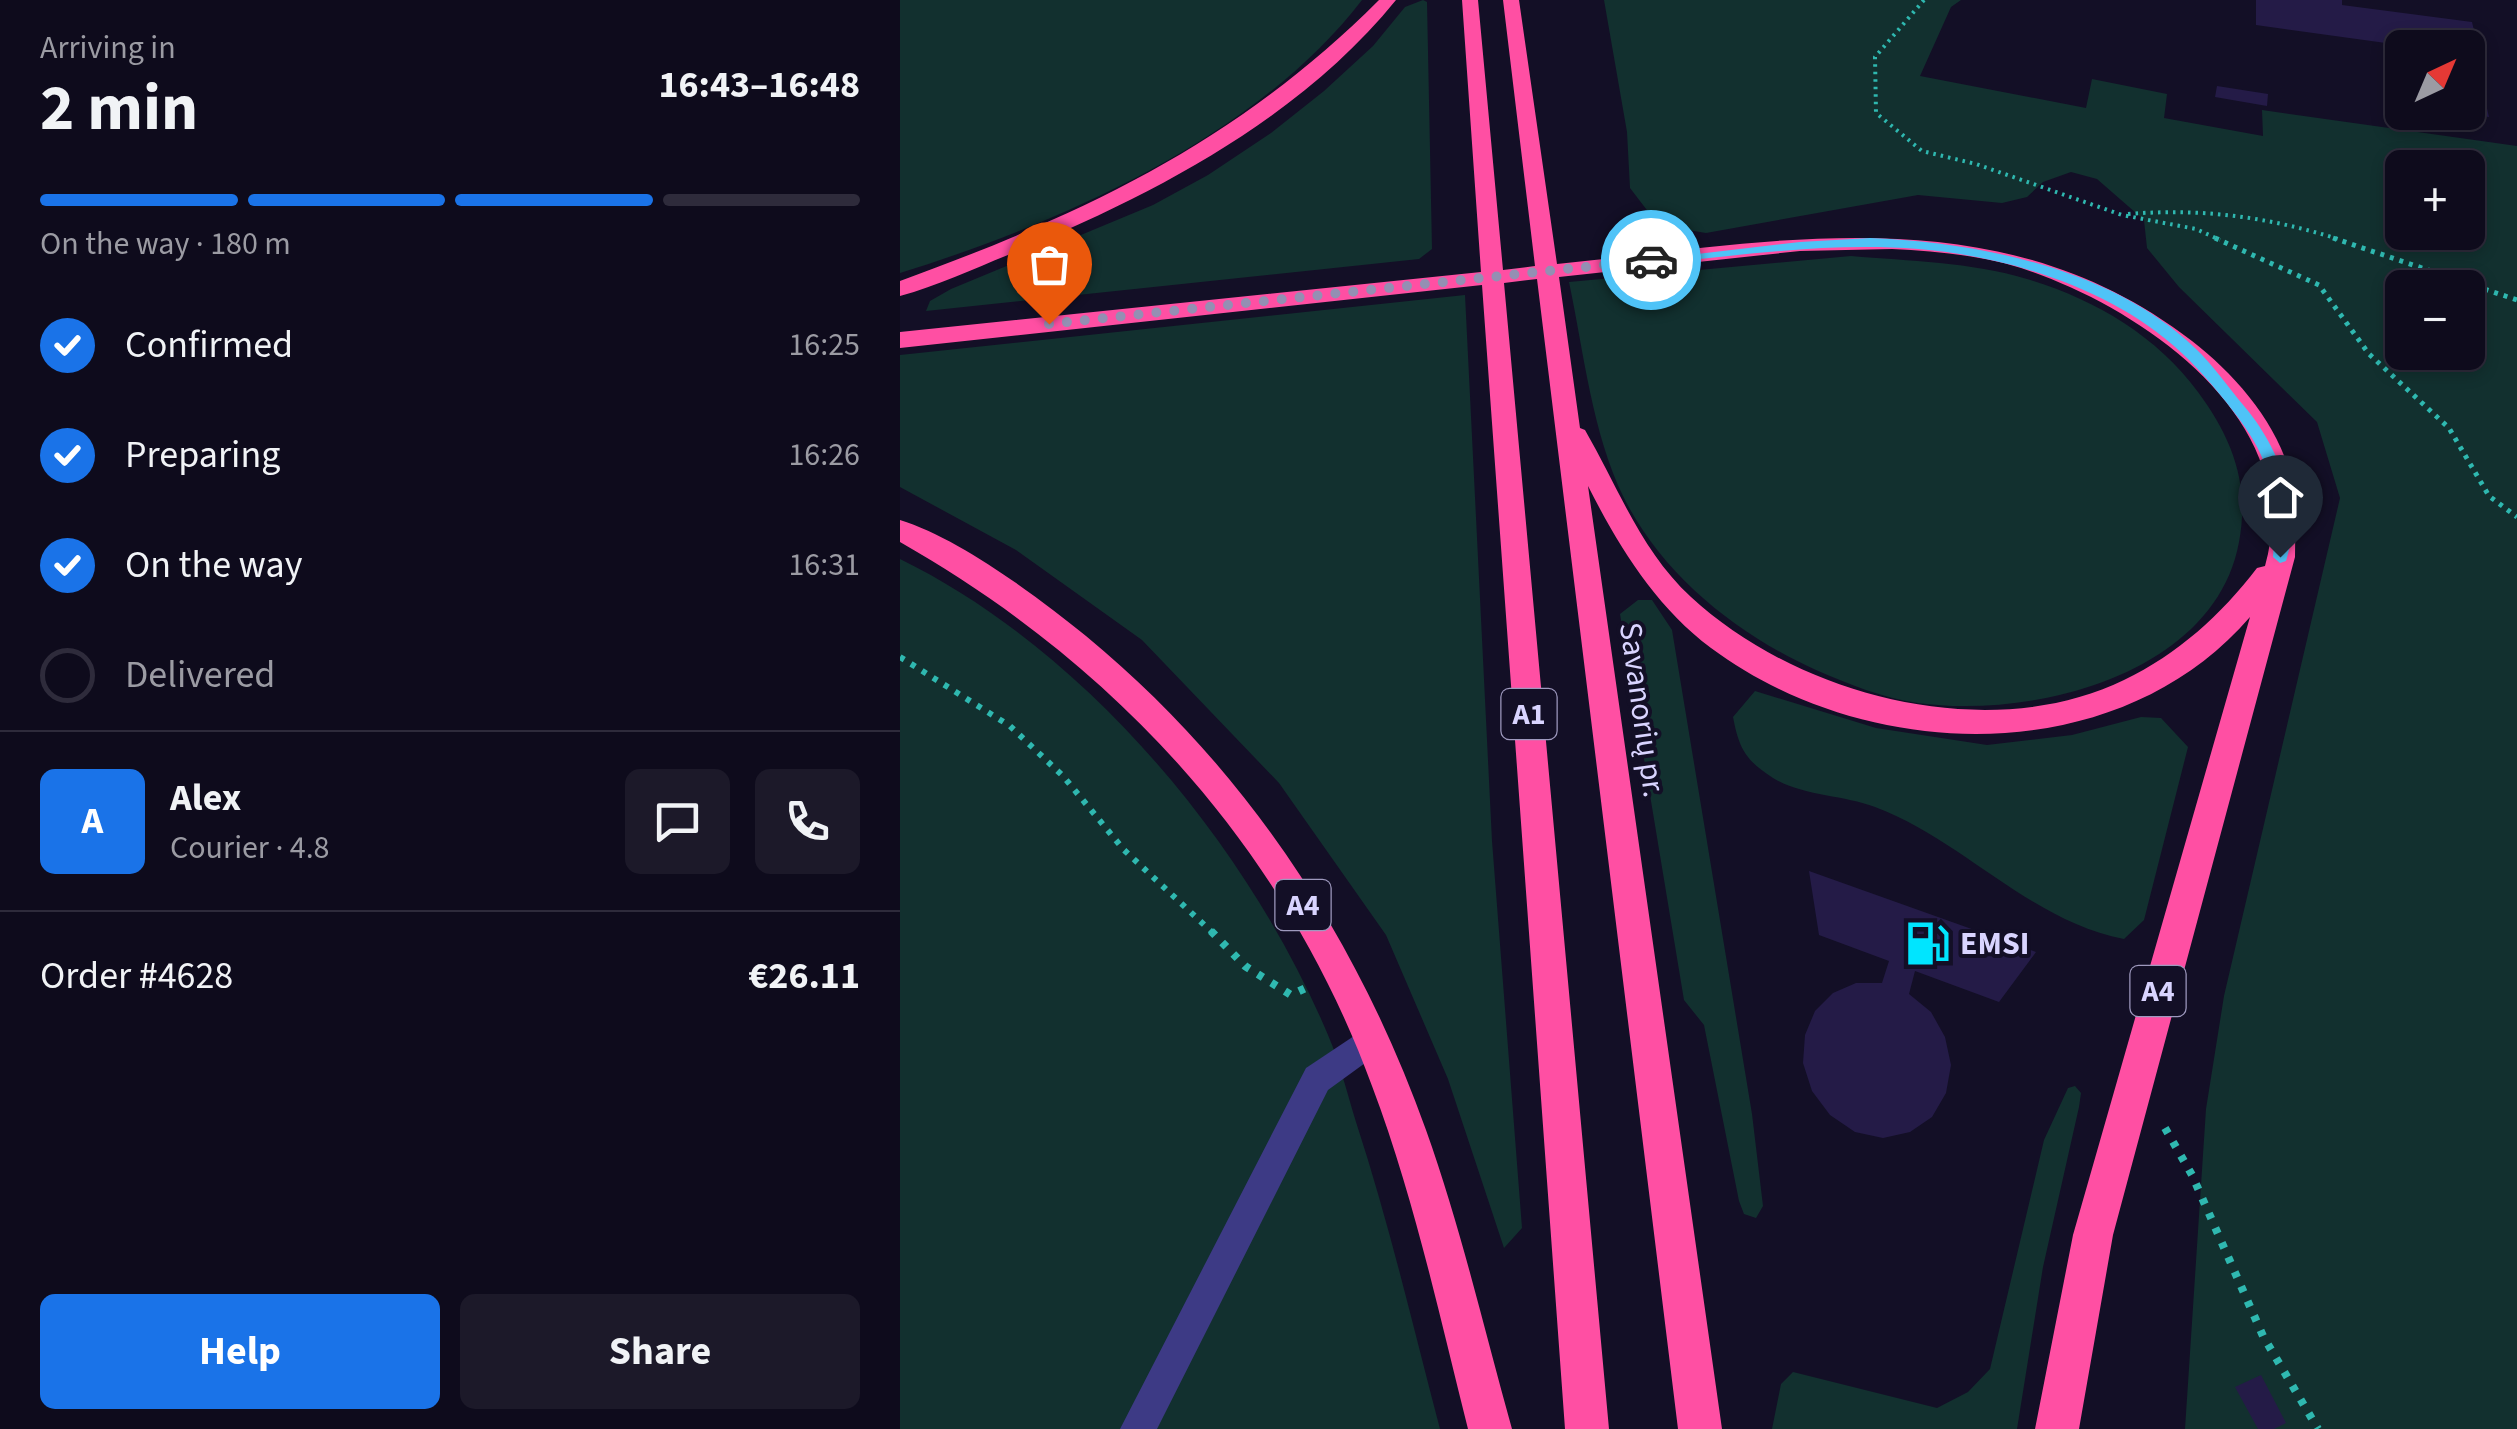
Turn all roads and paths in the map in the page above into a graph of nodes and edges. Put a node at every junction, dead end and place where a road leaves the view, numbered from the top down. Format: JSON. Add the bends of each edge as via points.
{"nodes":[{"id":1,"x":1388,"y":0,"type":"edge"},
{"id":2,"x":1470,"y":0,"type":"edge"},
{"id":3,"x":1511,"y":0,"type":"edge"},
{"id":4,"x":1924,"y":0,"type":"edge"},
{"id":5,"x":2122,"y":215,"type":"junction"},
{"id":6,"x":900,"y":290,"type":"edge"},
{"id":7,"x":2517,"y":300,"type":"edge"},
{"id":8,"x":900,"y":340,"type":"edge"},
{"id":9,"x":1564,"y":414,"type":"junction"},
{"id":10,"x":2517,"y":517,"type":"edge"},
{"id":11,"x":900,"y":530,"type":"edge"},
{"id":12,"x":2280,"y":557,"type":"junction"},
{"id":13,"x":900,"y":657,"type":"edge"},
{"id":14,"x":1340,"y":972,"type":"junction"},
{"id":15,"x":1372,"y":1040,"type":"junction"},
{"id":16,"x":2134,"y":1075,"type":"junction"},
{"id":17,"x":1138,"y":1429,"type":"edge"},
{"id":18,"x":1490,"y":1429,"type":"edge"},
{"id":19,"x":1587,"y":1429,"type":"edge"},
{"id":20,"x":1700,"y":1429,"type":"edge"},
{"id":21,"x":2056,"y":1429,"type":"edge"},
{"id":22,"x":2318,"y":1429,"type":"edge"}],
"edges":[{"from":1,"to":6,"type":"highway","via":[[1297,86],[1202,152],[1068,225]]},
{"from":2,"to":19,"type":"highway","number":"A1"},
{"from":3,"to":9,"type":"highway","name":"Savanorių pr.","number":"A1"},
{"from":4,"to":5,"type":"path","via":[[1875,57],[1876,113],[1922,152]]},
{"from":5,"to":7,"type":"path","via":[[2161,208],[2256,219],[2366,246]]},
{"from":5,"to":10,"type":"path","via":[[2196,229],[2320,285],[2369,354],[2448,428],[2489,496]]},
{"from":8,"to":12,"type":"highway","number":"A4","via":[[1870,241],[1982,252],[2063,276],[2150,319],[2190,350],[2258,432],[2276,473],[2284,510]]},
{"from":9,"to":12,"type":"highway","via":[[1620,524],[1681,605],[1783,677],[1849,702],[1920,718],[2049,717],[2108,701],[2164,674],[2213,637]]},
{"from":9,"to":20,"type":"highway","name":"Savanorių pr.","number":"A1"},
{"from":11,"to":14,"type":"highway","number":"A4","via":[[1056,628],[1150,712],[1258,838]]},
{"from":12,"to":16,"type":"highway","number":"A4"},
{"from":13,"to":14,"type":"path","via":[[1010,726],[1063,776],[1124,850],[1245,966],[1291,995]]},
{"from":14,"to":15,"type":"highway","number":"A4"},
{"from":15,"to":17,"type":"street","via":[[1317,1079]]},
{"from":15,"to":18,"type":"highway","number":"A4","via":[[1411,1144]]},
{"from":16,"to":21,"type":"highway","number":"A4","via":[[2093,1235]]},
{"from":16,"to":22,"type":"path","via":[[2192,1175],[2263,1336]]}]}
